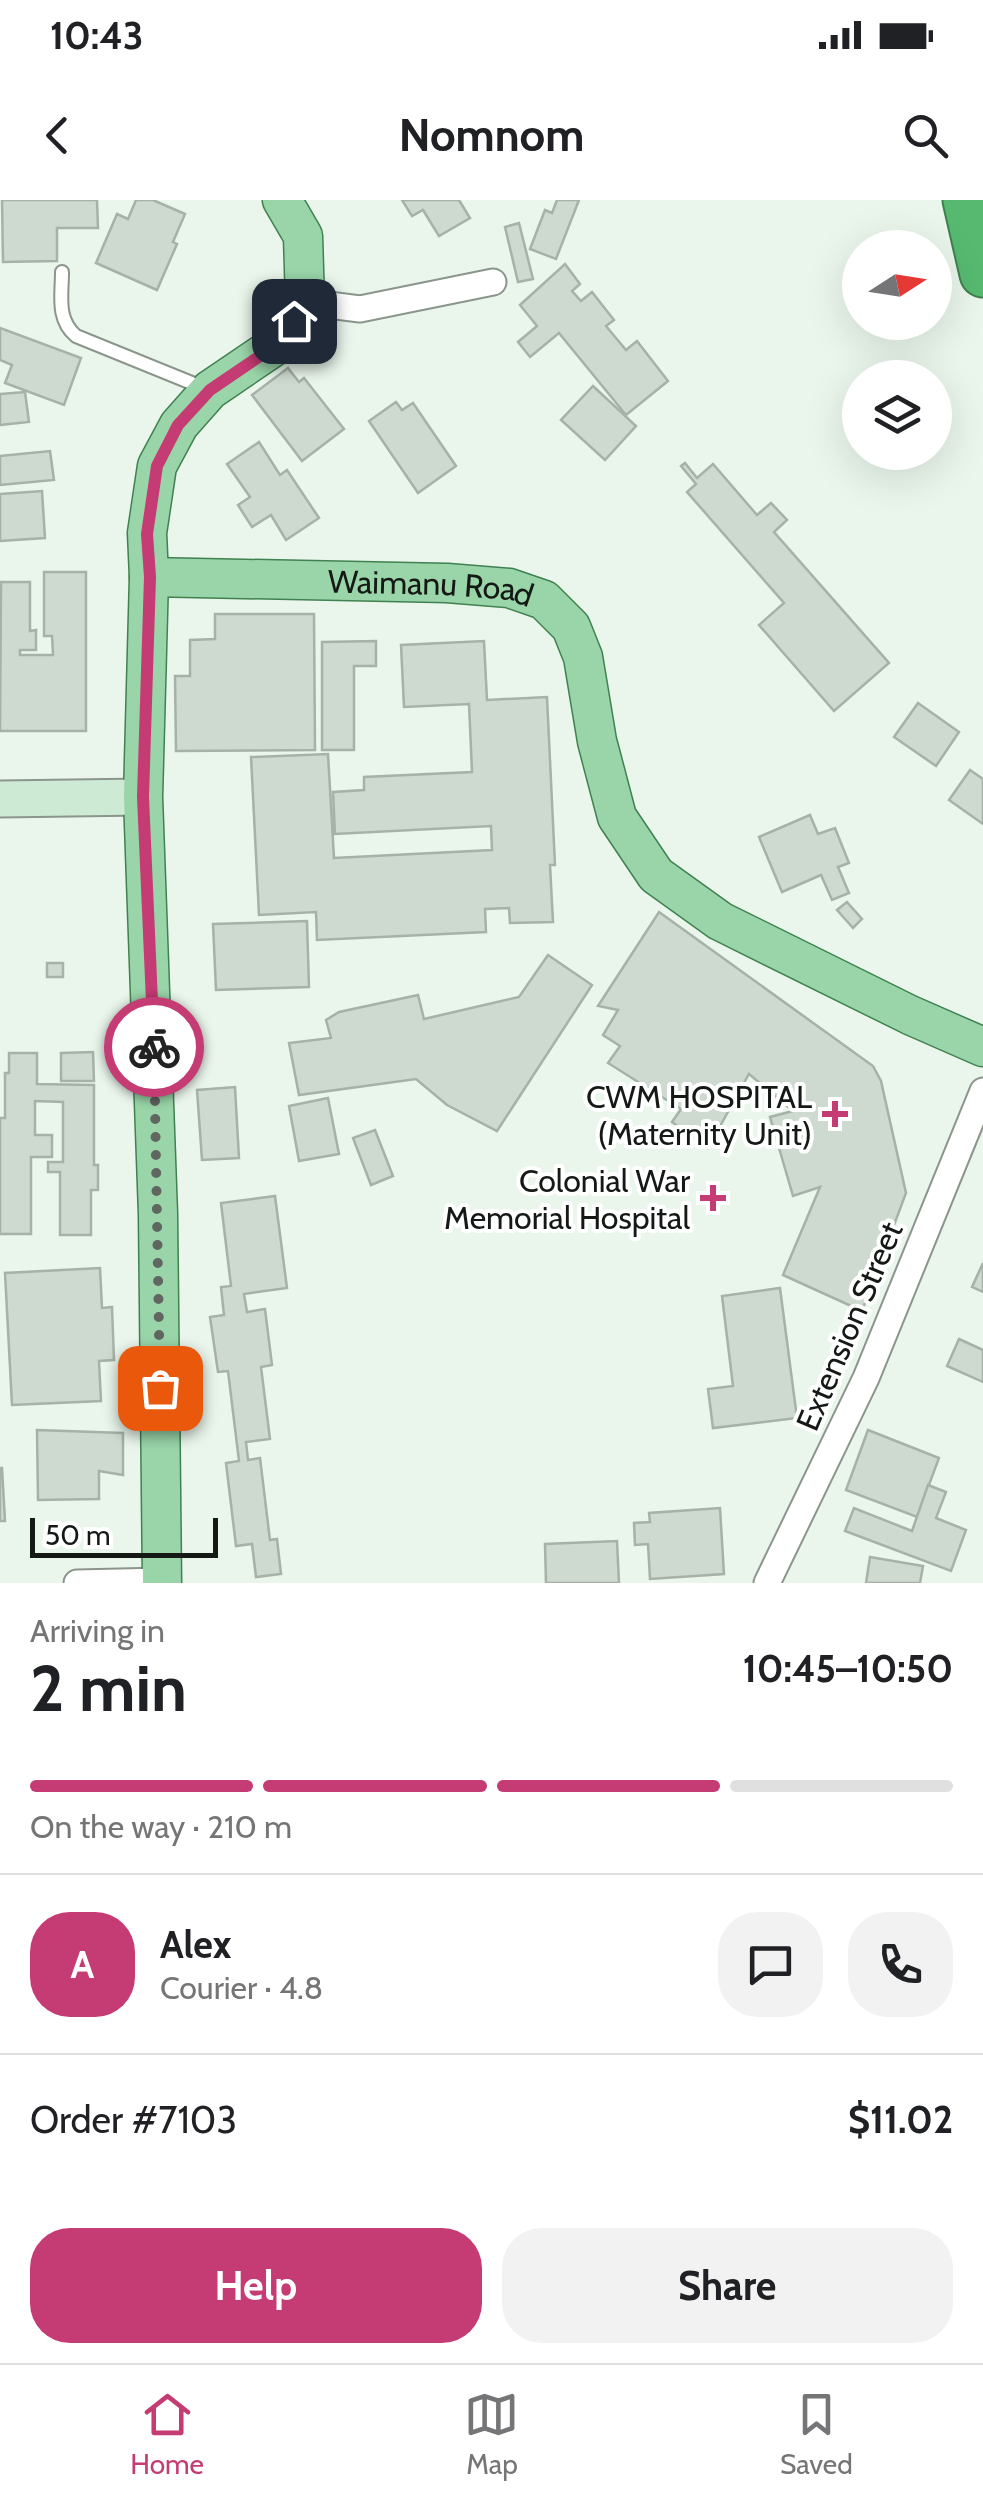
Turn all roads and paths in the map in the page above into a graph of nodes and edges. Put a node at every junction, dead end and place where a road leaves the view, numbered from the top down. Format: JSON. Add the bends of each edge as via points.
{"nodes":[{"id":1,"x":282,"y":200,"type":"edge"},
{"id":2,"x":966,"y":200,"type":"edge"},
{"id":3,"x":62,"y":272,"type":"dead end"},
{"id":4,"x":983,"y":274,"type":"edge"},
{"id":5,"x":493,"y":282,"type":"dead end"},
{"id":6,"x":304,"y":302,"type":"junction"},
{"id":7,"x":210,"y":390,"type":"junction"},
{"id":8,"x":150,"y":577,"type":"junction"},
{"id":9,"x":143,"y":797,"type":"junction"},
{"id":10,"x":0,"y":799,"type":"edge"},
{"id":11,"x":983,"y":1047,"type":"edge"},
{"id":12,"x":983,"y":1091,"type":"edge"},
{"id":13,"x":162,"y":1582,"type":"edge"},
{"id":14,"x":77,"y":1583,"type":"edge"},
{"id":15,"x":766,"y":1583,"type":"edge"}],
"edges":[{"from":1,"to":6,"type":"main road","via":[[303,236]]},
{"from":2,"to":4,"type":"highway"},
{"from":3,"to":7,"type":"lane","via":[[62,316],[76,336]]},
{"from":5,"to":6,"type":"street","via":[[360,308]]},
{"from":6,"to":7,"type":"main road","via":[[282,341]]},
{"from":7,"to":8,"type":"main road","via":[[178,425],[157,466],[147,534]]},
{"from":8,"to":9,"type":"main road"},
{"from":8,"to":11,"type":"main road","name":"Waimanu Road","via":[[447,583],[509,588],[544,600],[570,627],[583,657],[617,817],[656,874],[720,920]]},
{"from":9,"to":10,"type":"main road"},
{"from":9,"to":13,"type":"main road"},
{"from":12,"to":15,"type":"street","name":"Extension Street","via":[[866,1378]]},
{"from":13,"to":14,"type":"street"}]}
